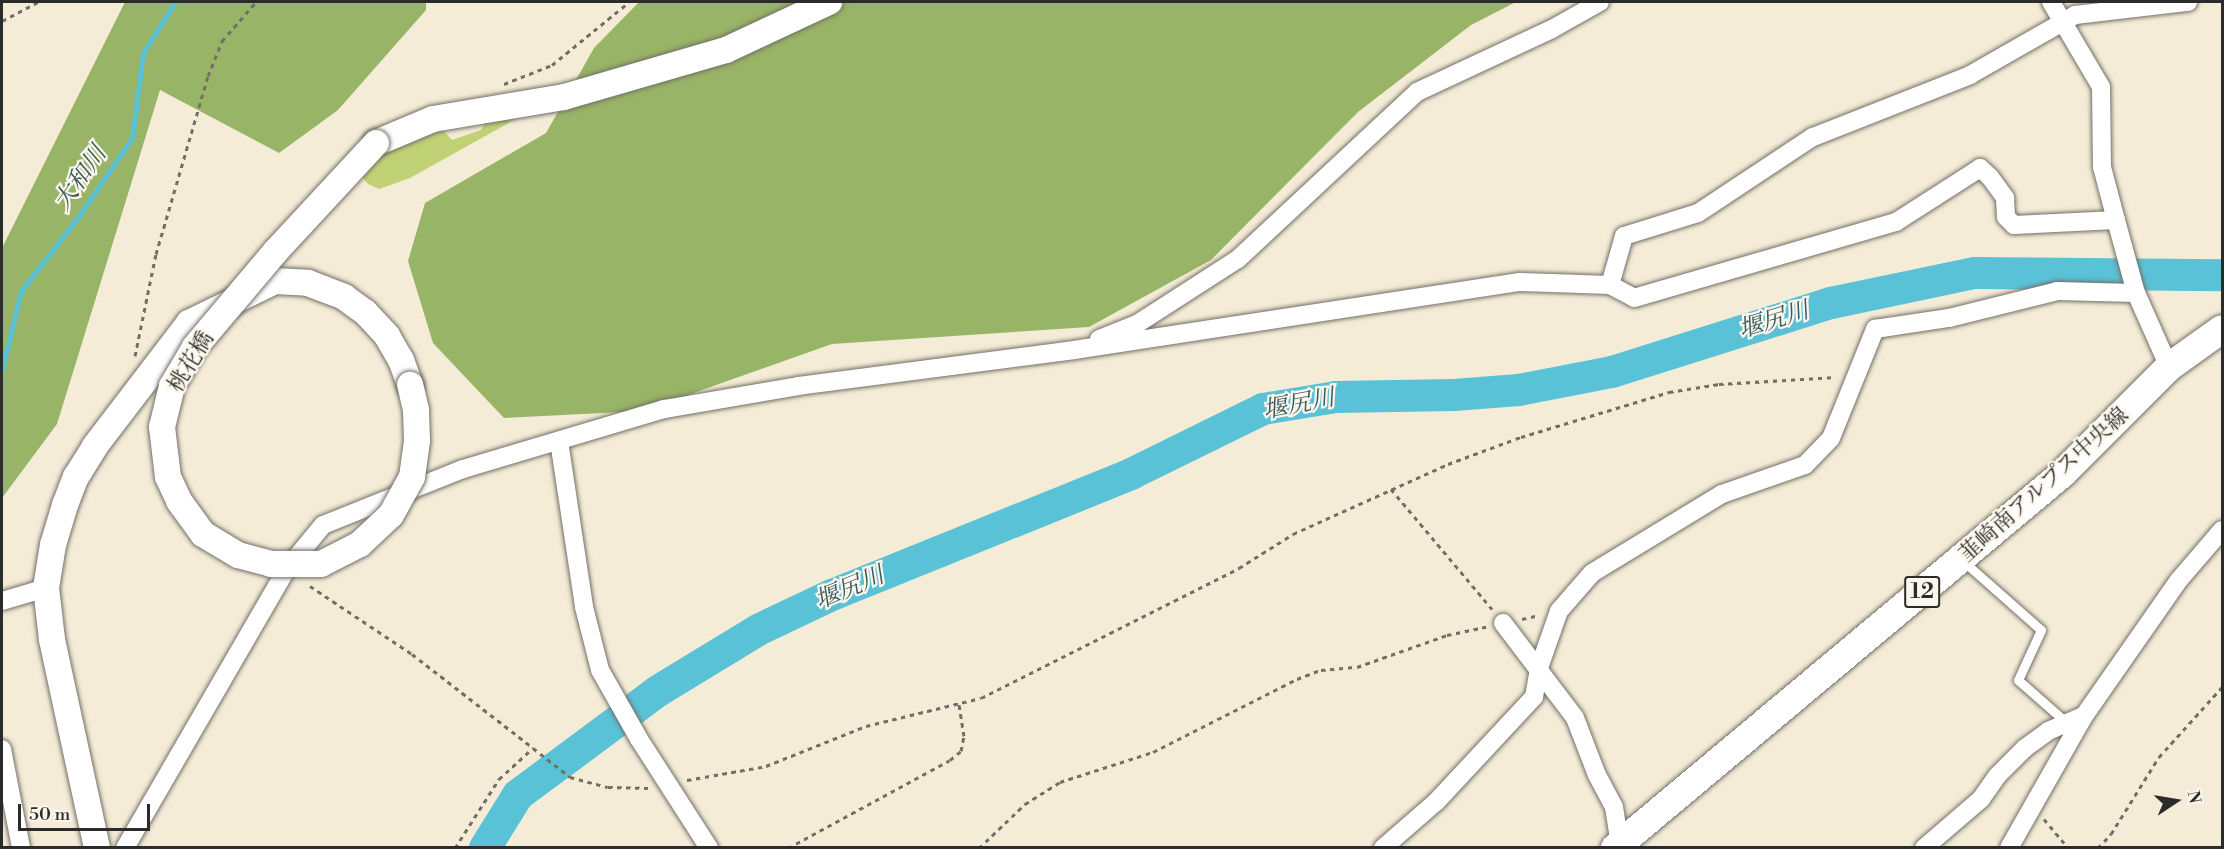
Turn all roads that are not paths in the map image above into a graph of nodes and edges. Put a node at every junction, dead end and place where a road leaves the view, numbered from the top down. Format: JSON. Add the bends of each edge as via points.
{"nodes":[{"id":1,"x":830,"y":2,"type":"edge"},
{"id":2,"x":1600,"y":2,"type":"edge"},
{"id":3,"x":2051,"y":2,"type":"edge"},
{"id":4,"x":2188,"y":2,"type":"edge"},
{"id":5,"x":2072,"y":13,"type":"edge"},
{"id":6,"x":2115,"y":220,"type":"junction"},
{"id":7,"x":1610,"y":285,"type":"junction"},
{"id":8,"x":2136,"y":292,"type":"junction"},
{"id":9,"x":2223,"y":329,"type":"edge"},
{"id":10,"x":1074,"y":350,"type":"junction"},
{"id":11,"x":2169,"y":367,"type":"junction"},
{"id":12,"x":559,"y":441,"type":"junction"},
{"id":13,"x":2223,"y":530,"type":"edge"},
{"id":14,"x":1961,"y":559,"type":"junction"},
{"id":15,"x":46,"y":588,"type":"junction"},
{"id":16,"x":2,"y":601,"type":"edge"},
{"id":17,"x":1503,"y":623,"type":"road end"},
{"id":18,"x":1539,"y":668,"type":"junction"},
{"id":19,"x":2075,"y":720,"type":"junction"},
{"id":20,"x":2,"y":749,"type":"edge"},
{"id":21,"x":1618,"y":845,"type":"edge"},
{"id":22,"x":21,"y":848,"type":"edge"},
{"id":23,"x":97,"y":848,"type":"edge"},
{"id":24,"x":125,"y":848,"type":"edge"},
{"id":25,"x":709,"y":848,"type":"edge"},
{"id":26,"x":1383,"y":848,"type":"edge"},
{"id":27,"x":1924,"y":848,"type":"edge"},
{"id":28,"x":2008,"y":848,"type":"edge"}],
"edges":[{"from":1,"to":15,"type":"street","name":"桃花橋","bridge":true,"via":[[726,50],[564,97],[433,119],[376,143],[276,251],[195,347],[172,386],[162,427],[168,477],[179,501],[203,534],[238,555],[271,564],[321,564],[360,544],[391,515],[412,477],[417,440],[416,410],[401,360],[387,336],[344,297],[308,283],[275,281],[189,323],[95,446],[76,477],[53,545]]},
{"from":2,"to":10,"type":"street","via":[[1552,29],[1417,92],[1238,259],[1137,324]]},
{"from":3,"to":5,"type":"street"},
{"from":4,"to":5,"type":"street"},
{"from":5,"to":6,"type":"street","via":[[2101,87],[2102,167]]},
{"from":5,"to":7,"type":"street","via":[[1970,75],[1813,137],[1698,213],[1624,236]]},
{"from":6,"to":7,"type":"street","via":[[2014,225],[2006,217],[2005,198],[1980,168],[1896,222],[1634,298]]},
{"from":6,"to":8,"type":"street"},
{"from":7,"to":10,"type":"street","via":[[1520,282]]},
{"from":8,"to":11,"type":"street"},
{"from":8,"to":18,"type":"street","via":[[2057,291],[1949,318],[1875,329],[1831,438],[1805,465],[1722,494],[1592,573],[1559,611]]},
{"from":9,"to":11,"type":"main road","name":"韮崎南アルプス中央線","number":"12"},
{"from":10,"to":12,"type":"street","via":[[787,387],[664,409]]},
{"from":11,"to":14,"type":"main road","name":"韮崎南アルプス中央線","number":"12","via":[[2062,474]]},
{"from":12,"to":24,"type":"street","via":[[463,469],[323,525],[286,570]]},
{"from":12,"to":25,"type":"street","via":[[584,607],[600,670]]},
{"from":13,"to":19,"type":"street","via":[[2179,580]]},
{"from":14,"to":19,"type":"lane","via":[[2041,630],[2018,680]]},
{"from":14,"to":21,"type":"main road","name":"韮崎南アルプス中央線","number":"12"},
{"from":15,"to":16,"type":"street"},
{"from":15,"to":23,"type":"street","name":"桃花橋","via":[[52,639]]},
{"from":17,"to":18,"type":"street"},
{"from":18,"to":21,"type":"street","via":[[1575,718],[1614,807]]},
{"from":18,"to":26,"type":"street","via":[[1534,697],[1436,801]]},
{"from":19,"to":27,"type":"street","via":[[2048,731],[2025,748],[1998,775],[1982,799]]},
{"from":19,"to":28,"type":"street"},
{"from":20,"to":22,"type":"street"}]}
